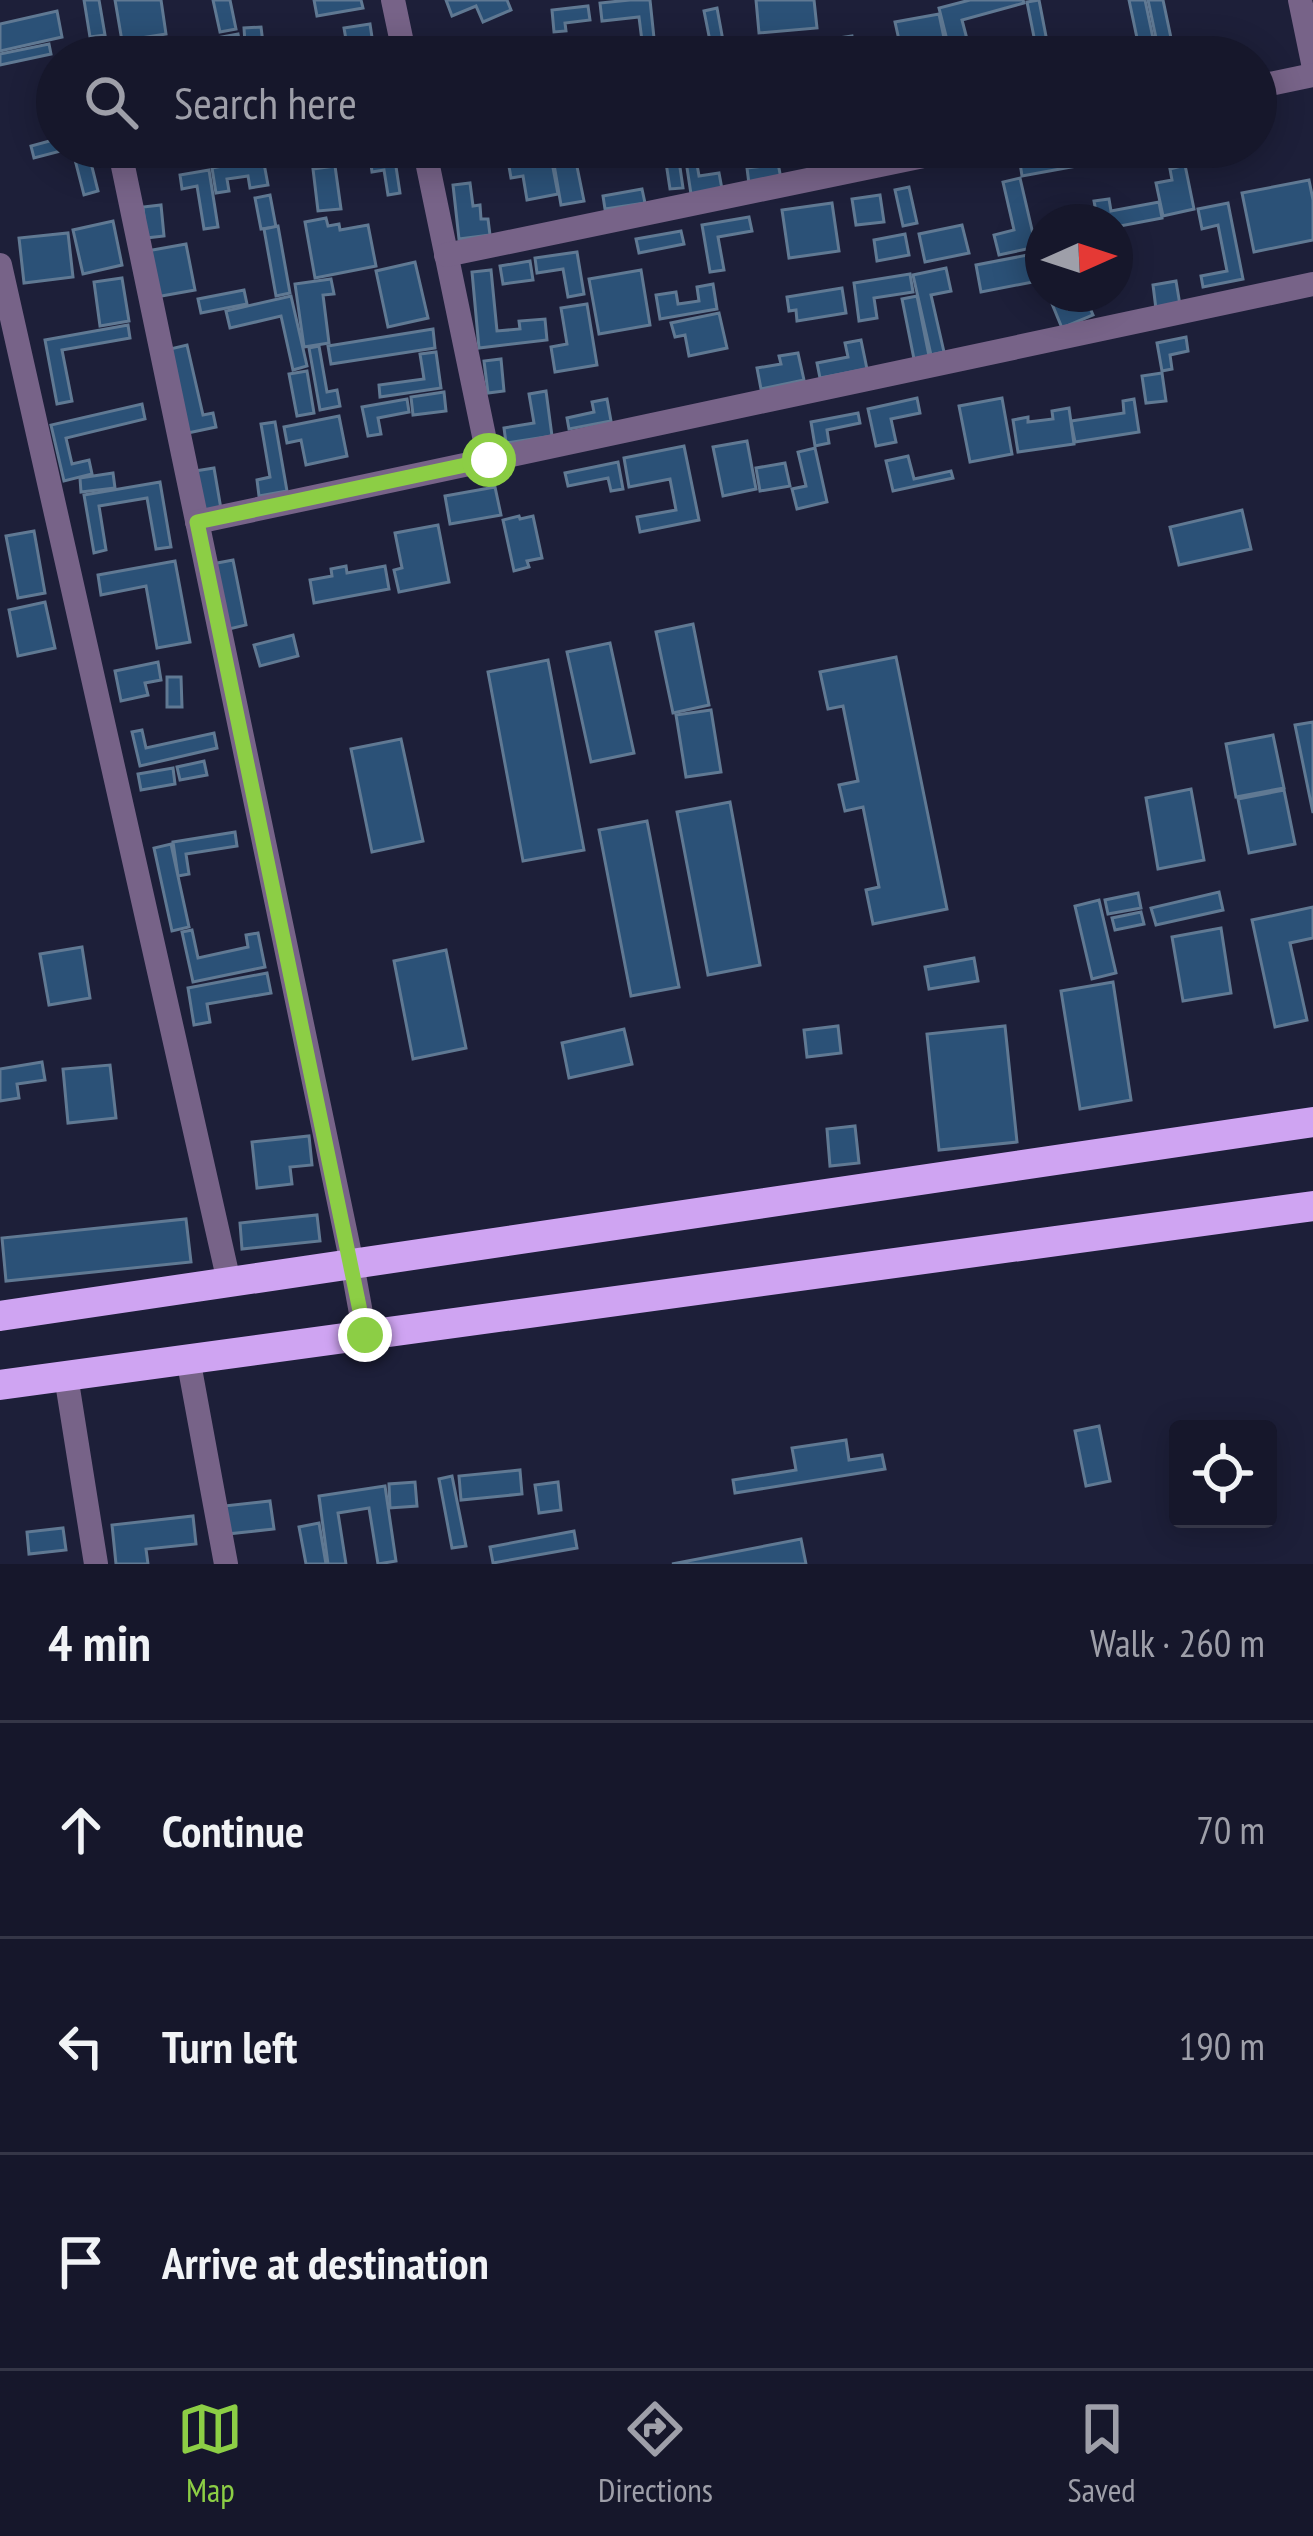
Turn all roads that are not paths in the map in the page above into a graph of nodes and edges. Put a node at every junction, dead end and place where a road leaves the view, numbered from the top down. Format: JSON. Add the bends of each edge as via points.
{"nodes":[{"id":1,"x":393,"y":0,"type":"edge"},
{"id":2,"x":1300,"y":0,"type":"edge"},
{"id":3,"x":401,"y":36,"type":"edge"},
{"id":4,"x":1313,"y":63,"type":"edge"},
{"id":5,"x":1313,"y":75,"type":"edge"},
{"id":6,"x":1277,"y":83,"type":"edge"},
{"id":7,"x":122,"y":168,"type":"edge"},
{"id":8,"x":428,"y":168,"type":"edge"},
{"id":9,"x":866,"y":168,"type":"edge"},
{"id":10,"x":446,"y":255,"type":"junction"},
{"id":11,"x":0,"y":265,"type":"edge"},
{"id":12,"x":1313,"y":284,"type":"edge"},
{"id":13,"x":489,"y":460,"type":"junction"},
{"id":14,"x":197,"y":522,"type":"junction"},
{"id":15,"x":1313,"y":1122,"type":"edge"},
{"id":16,"x":1313,"y":1206,"type":"edge"},
{"id":17,"x":352,"y":1264,"type":"junction"},
{"id":18,"x":229,"y":1282,"type":"junction"},
{"id":19,"x":0,"y":1316,"type":"edge"},
{"id":20,"x":365,"y":1335,"type":"junction"},
{"id":21,"x":188,"y":1358,"type":"junction"},
{"id":22,"x":66,"y":1376,"type":"junction"},
{"id":23,"x":0,"y":1384,"type":"edge"},
{"id":24,"x":96,"y":1564,"type":"edge"},
{"id":25,"x":226,"y":1564,"type":"edge"}],
"edges":[{"from":1,"to":3,"type":"street"},
{"from":2,"to":4,"type":"street"},
{"from":5,"to":6,"type":"street"},
{"from":7,"to":14,"type":"street"},
{"from":8,"to":10,"type":"street"},
{"from":9,"to":10,"type":"street"},
{"from":10,"to":13,"type":"street"},
{"from":11,"to":18,"type":"street"},
{"from":12,"to":13,"type":"street"},
{"from":13,"to":14,"type":"street"},
{"from":14,"to":17,"type":"street"},
{"from":15,"to":17,"type":"main road"},
{"from":16,"to":20,"type":"main road"},
{"from":17,"to":18,"type":"main road"},
{"from":17,"to":20,"type":"street"},
{"from":18,"to":19,"type":"main road"},
{"from":20,"to":21,"type":"main road"},
{"from":21,"to":22,"type":"main road"},
{"from":21,"to":25,"type":"street"},
{"from":22,"to":23,"type":"main road"},
{"from":22,"to":24,"type":"street"}]}
